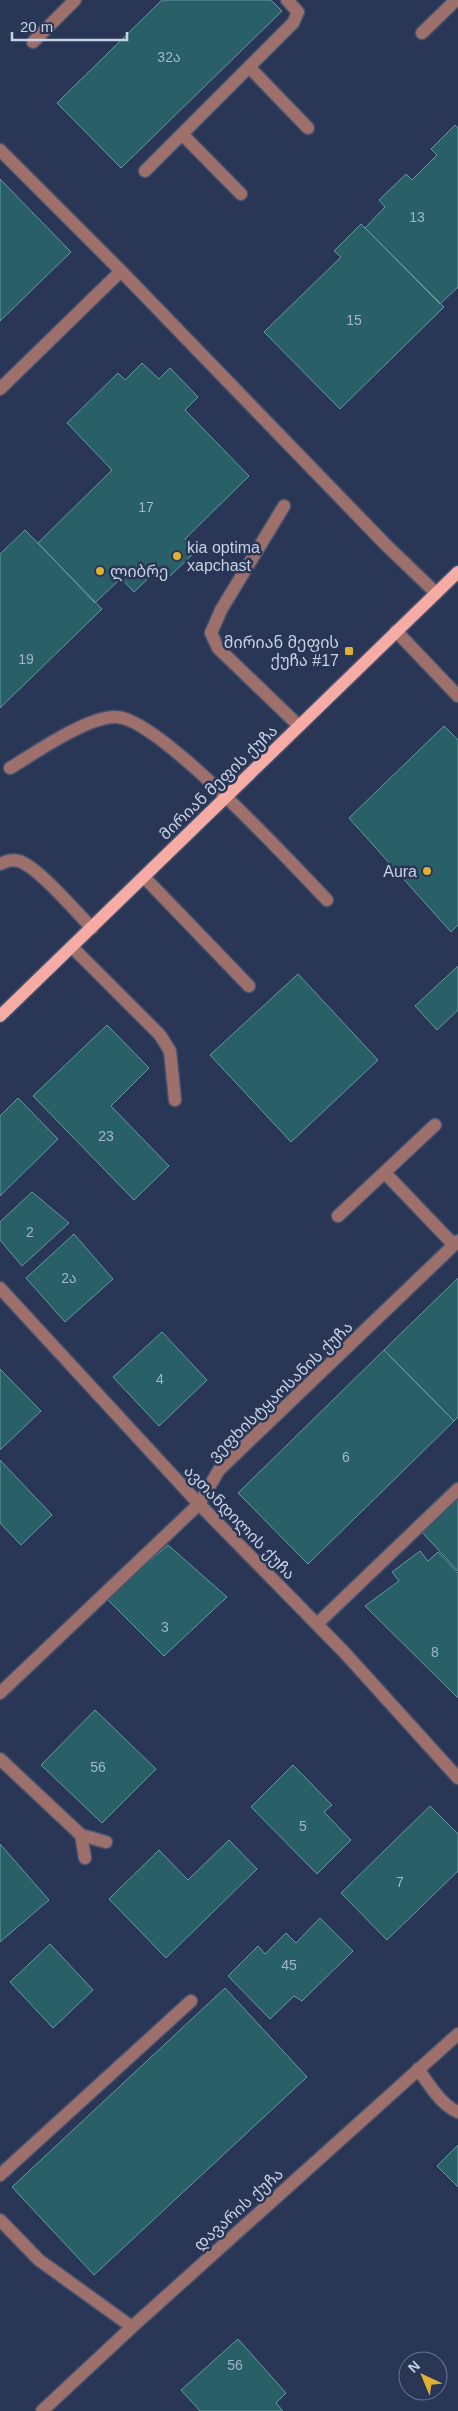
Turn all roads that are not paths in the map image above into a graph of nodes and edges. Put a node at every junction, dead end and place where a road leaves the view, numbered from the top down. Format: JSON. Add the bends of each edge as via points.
{"nodes":[{"id":1,"x":75,"y":0,"type":"edge"},
{"id":2,"x":287,"y":0,"type":"edge"},
{"id":3,"x":456,"y":0,"type":"edge"},
{"id":4,"x":422,"y":33,"type":"dead end"},
{"id":5,"x":33,"y":42,"type":"dead end"},
{"id":6,"x":249,"y":67,"type":"junction"},
{"id":7,"x":308,"y":128,"type":"dead end"},
{"id":8,"x":182,"y":134,"type":"junction"},
{"id":9,"x":0,"y":150,"type":"edge"},
{"id":10,"x":145,"y":171,"type":"dead end"},
{"id":11,"x":241,"y":194,"type":"dead end"},
{"id":12,"x":121,"y":271,"type":"junction"},
{"id":13,"x":0,"y":389,"type":"edge"},
{"id":14,"x":284,"y":506,"type":"dead end"},
{"id":15,"x":458,"y":572,"type":"edge"},
{"id":16,"x":436,"y":593,"type":"junction"},
{"id":17,"x":396,"y":632,"type":"junction"},
{"id":18,"x":458,"y":696,"type":"edge"},
{"id":19,"x":299,"y":726,"type":"junction"},
{"id":20,"x":10,"y":768,"type":"dead end"},
{"id":21,"x":226,"y":797,"type":"junction"},
{"id":22,"x":0,"y":864,"type":"edge"},
{"id":23,"x":144,"y":877,"type":"junction"},
{"id":24,"x":327,"y":900,"type":"dead end"},
{"id":25,"x":92,"y":928,"type":"junction"},
{"id":26,"x":72,"y":947,"type":"junction"},
{"id":27,"x":249,"y":986,"type":"dead end"},
{"id":28,"x":0,"y":1016,"type":"edge"},
{"id":29,"x":175,"y":1100,"type":"dead end"},
{"id":30,"x":435,"y":1125,"type":"dead end"},
{"id":31,"x":385,"y":1172,"type":"junction"},
{"id":32,"x":338,"y":1216,"type":"dead end"},
{"id":33,"x":456,"y":1243,"type":"edge"},
{"id":34,"x":0,"y":1288,"type":"edge"},
{"id":35,"x":458,"y":1489,"type":"edge"},
{"id":36,"x":200,"y":1504,"type":"junction"},
{"id":37,"x":317,"y":1624,"type":"junction"},
{"id":38,"x":0,"y":1693,"type":"edge"},
{"id":39,"x":0,"y":1759,"type":"edge"},
{"id":40,"x":458,"y":1778,"type":"edge"},
{"id":41,"x":81,"y":1835,"type":"junction"},
{"id":42,"x":106,"y":1842,"type":"dead end"},
{"id":43,"x":85,"y":1858,"type":"dead end"},
{"id":44,"x":191,"y":2002,"type":"dead end"},
{"id":45,"x":458,"y":2034,"type":"edge"},
{"id":46,"x":418,"y":2069,"type":"junction"},
{"id":47,"x":458,"y":2112,"type":"edge"},
{"id":48,"x":0,"y":2175,"type":"edge"},
{"id":49,"x":0,"y":2220,"type":"edge"},
{"id":50,"x":132,"y":2327,"type":"junction"},
{"id":51,"x":42,"y":2411,"type":"edge"}],
"edges":[{"from":1,"to":5,"type":"street"},
{"from":2,"to":6,"type":"street","via":[[298,12],[296,18]]},
{"from":3,"to":4,"type":"street"},
{"from":6,"to":7,"type":"street"},
{"from":6,"to":8,"type":"street"},
{"from":8,"to":10,"type":"street"},
{"from":8,"to":11,"type":"street"},
{"from":9,"to":12,"type":"street"},
{"from":12,"to":13,"type":"street"},
{"from":12,"to":16,"type":"street"},
{"from":14,"to":19,"type":"street","via":[[221,610],[211,633],[218,648]]},
{"from":15,"to":16,"type":"main road","name":"მირიან მეფის ქუჩა"},
{"from":16,"to":17,"type":"main road","name":"მირიან მეფის ქუჩა"},
{"from":17,"to":18,"type":"street"},
{"from":17,"to":19,"type":"main road","name":"მირიან მეფის ქუჩა"},
{"from":19,"to":21,"type":"main road","name":"მირიან მეფის ქუჩა"},
{"from":20,"to":21,"type":"street","via":[[89,722],[115,716],[132,720],[172,749]]},
{"from":21,"to":23,"type":"main road","name":"მირიან მეფის ქუჩა"},
{"from":21,"to":24,"type":"street"},
{"from":22,"to":25,"type":"street","via":[[9,860],[21,862],[41,877]]},
{"from":23,"to":25,"type":"main road","name":"მირიან მეფის ქუჩა"},
{"from":23,"to":27,"type":"street"},
{"from":25,"to":26,"type":"main road","name":"მირიან მეფის ქუჩა"},
{"from":26,"to":28,"type":"main road","name":"მირიან მეფის ქუჩა"},
{"from":26,"to":29,"type":"street","via":[[160,1035],[170,1051]]},
{"from":30,"to":31,"type":"street"},
{"from":31,"to":32,"type":"street"},
{"from":31,"to":33,"type":"street"},
{"from":33,"to":36,"type":"street","name":"ვეფხისტყაოსანის ქუჩა","via":[[219,1470]]},
{"from":34,"to":36,"type":"street","name":"ავთანდილის ქუჩა"},
{"from":35,"to":37,"type":"street"},
{"from":36,"to":37,"type":"street","name":"ავთანდილის ქუჩა"},
{"from":36,"to":38,"type":"street","name":"ვეფხისტყაოსანის ქუჩა"},
{"from":37,"to":40,"type":"street","name":"ავთანდილის ქუჩა"},
{"from":39,"to":41,"type":"street"},
{"from":41,"to":42,"type":"street"},
{"from":41,"to":43,"type":"street"},
{"from":44,"to":48,"type":"street"},
{"from":45,"to":46,"type":"street","name":"დავარის ქუჩა"},
{"from":46,"to":47,"type":"street"},
{"from":46,"to":50,"type":"street","name":"დავარის ქუჩა"},
{"from":49,"to":50,"type":"street","via":[[39,2260]]},
{"from":50,"to":51,"type":"street","name":"დავარის ქუჩა"}]}
